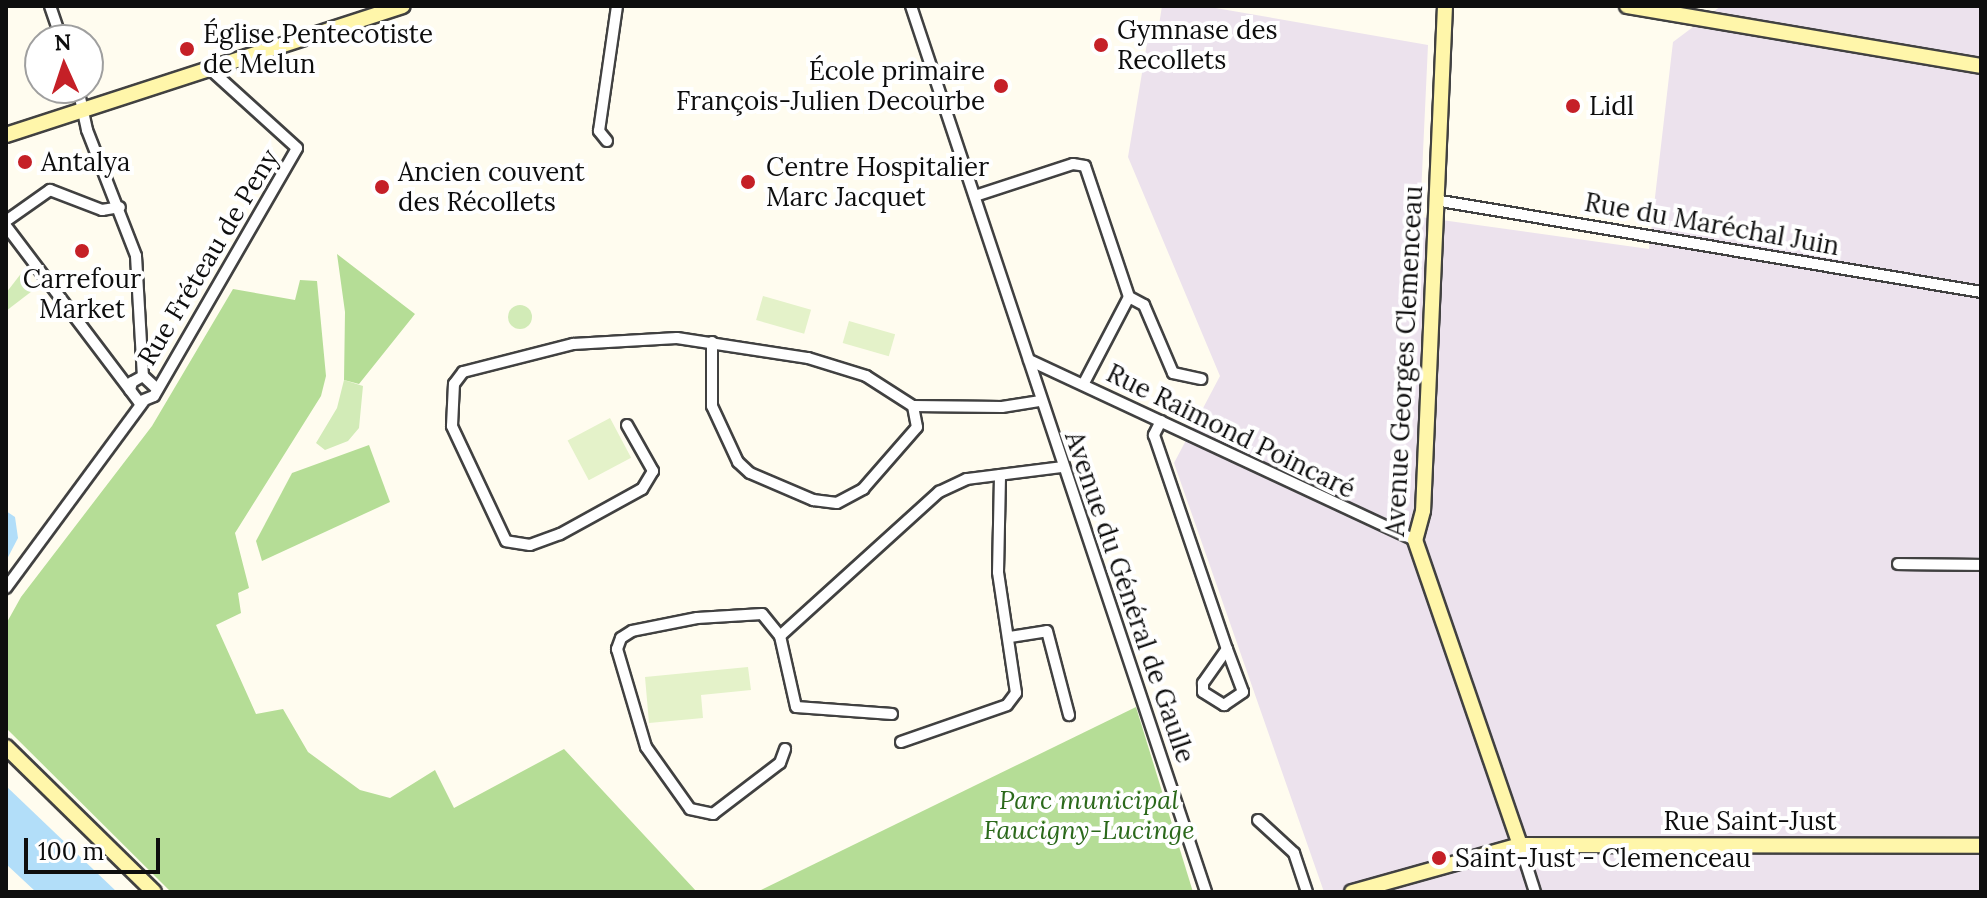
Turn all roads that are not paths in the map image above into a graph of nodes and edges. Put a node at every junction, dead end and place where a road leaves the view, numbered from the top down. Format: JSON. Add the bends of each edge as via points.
{"nodes":[{"id":1,"x":403,"y":6,"type":"edge"},
{"id":2,"x":617,"y":6,"type":"edge"},
{"id":3,"x":911,"y":6,"type":"edge"},
{"id":4,"x":1445,"y":6,"type":"edge"},
{"id":5,"x":1627,"y":6,"type":"edge"},
{"id":6,"x":369,"y":12,"type":"edge"},
{"id":7,"x":1981,"y":66,"type":"edge"},
{"id":8,"x":210,"y":69,"type":"junction"},
{"id":9,"x":81,"y":104,"type":"edge"},
{"id":10,"x":83,"y":112,"type":"junction"},
{"id":11,"x":6,"y":135,"type":"edge"},
{"id":12,"x":607,"y":141,"type":"dead end"},
{"id":13,"x":975,"y":196,"type":"junction"},
{"id":14,"x":1435,"y":200,"type":"junction"},
{"id":15,"x":115,"y":209,"type":"junction"},
{"id":16,"x":6,"y":224,"type":"edge"},
{"id":17,"x":1981,"y":292,"type":"edge"},
{"id":18,"x":1129,"y":297,"type":"junction"},
{"id":19,"x":712,"y":342,"type":"junction"},
{"id":20,"x":1029,"y":360,"type":"junction"},
{"id":21,"x":143,"y":376,"type":"junction"},
{"id":22,"x":1201,"y":379,"type":"dead end"},
{"id":23,"x":1084,"y":383,"type":"junction"},
{"id":24,"x":156,"y":388,"type":"junction"},
{"id":25,"x":130,"y":390,"type":"junction"},
{"id":26,"x":1041,"y":401,"type":"junction"},
{"id":27,"x":143,"y":402,"type":"junction"},
{"id":28,"x":913,"y":406,"type":"junction"},
{"id":29,"x":1161,"y":421,"type":"junction"},
{"id":30,"x":627,"y":425,"type":"dead end"},
{"id":31,"x":1062,"y":467,"type":"junction"},
{"id":32,"x":1000,"y":475,"type":"junction"},
{"id":33,"x":1415,"y":540,"type":"junction"},
{"id":34,"x":1898,"y":564,"type":"dead end"},
{"id":35,"x":1981,"y":565,"type":"edge"},
{"id":36,"x":6,"y":591,"type":"edge"},
{"id":37,"x":780,"y":636,"type":"junction"},
{"id":38,"x":1010,"y":637,"type":"junction"},
{"id":39,"x":1227,"y":649,"type":"junction"},
{"id":40,"x":892,"y":714,"type":"dead end"},
{"id":41,"x":1069,"y":715,"type":"dead end"},
{"id":42,"x":901,"y":742,"type":"dead end"},
{"id":43,"x":6,"y":747,"type":"edge"},
{"id":44,"x":785,"y":749,"type":"dead end"},
{"id":45,"x":1258,"y":820,"type":"dead end"},
{"id":46,"x":1520,"y":845,"type":"junction"},
{"id":47,"x":1981,"y":846,"type":"edge"},
{"id":48,"x":154,"y":892,"type":"edge"},
{"id":49,"x":1206,"y":892,"type":"edge"},
{"id":50,"x":1307,"y":892,"type":"edge"},
{"id":51,"x":1352,"y":892,"type":"edge"},
{"id":52,"x":1535,"y":892,"type":"edge"}],
"edges":[{"from":1,"to":6,"type":"street"},
{"from":2,"to":12,"type":"street","via":[[599,131]]},
{"from":3,"to":13,"type":"street","name":"Avenue du Général de Gaulle"},
{"from":4,"to":14,"type":"street","name":"Avenue Georges Clemenceau"},
{"from":5,"to":7,"type":"street"},
{"from":6,"to":8,"type":"street"},
{"from":8,"to":10,"type":"street"},
{"from":8,"to":24,"type":"street","name":"Rue Fréteau de Peny","via":[[297,148]]},
{"from":9,"to":10,"type":"street"},
{"from":10,"to":11,"type":"street","via":[[43,130]]},
{"from":10,"to":15,"type":"street"},
{"from":13,"to":18,"type":"street","via":[[1073,164],[1085,166]]},
{"from":13,"to":20,"type":"street","name":"Avenue du Général de Gaulle"},
{"from":14,"to":17,"type":"street","name":"Rue du Maréchal Juin"},
{"from":14,"to":33,"type":"street","name":"Avenue Georges Clemenceau","via":[[1423,511]]},
{"from":15,"to":16,"type":"street","via":[[50,190]]},
{"from":15,"to":21,"type":"street","via":[[136,256]]},
{"from":16,"to":25,"type":"street"},
{"from":18,"to":22,"type":"street","via":[[1144,305],[1173,373]]},
{"from":18,"to":23,"type":"street"},
{"from":19,"to":28,"type":"street","via":[[808,358],[866,376]]},
{"from":19,"to":28,"type":"street","via":[[712,406],[738,462],[750,473],[813,500],[837,503],[863,489],[917,427]]},
{"from":19,"to":30,"type":"street","via":[[677,338],[573,344],[463,372],[454,384],[452,426],[506,541],[530,545],[560,534],[642,489],[653,471]]},
{"from":20,"to":23,"type":"street","name":"Rue Raimond Poincaré"},
{"from":20,"to":26,"type":"street","name":"Avenue du Général de Gaulle"},
{"from":21,"to":24,"type":"street"},
{"from":21,"to":25,"type":"street","via":[[135,378]]},
{"from":23,"to":29,"type":"street","name":"Rue Raimond Poincaré"},
{"from":24,"to":27,"type":"street","name":"Rue Fréteau de Peny"},
{"from":25,"to":27,"type":"street"},
{"from":26,"to":28,"type":"street","via":[[1002,407]]},
{"from":26,"to":31,"type":"street","name":"Avenue du Général de Gaulle"},
{"from":27,"to":36,"type":"street","name":"Rue Fréteau de Peny"},
{"from":29,"to":33,"type":"street","name":"Rue Raimond Poincaré"},
{"from":29,"to":39,"type":"street","via":[[1154,435]]},
{"from":31,"to":32,"type":"street"},
{"from":31,"to":49,"type":"street","name":"Avenue du Général de Gaulle"},
{"from":32,"to":37,"type":"street","via":[[967,479],[939,492]]},
{"from":32,"to":38,"type":"street","via":[[998,572]]},
{"from":33,"to":46,"type":"street","name":"Avenue Georges Clemenceau"},
{"from":34,"to":35,"type":"street"},
{"from":37,"to":40,"type":"street","via":[[796,707]]},
{"from":37,"to":44,"type":"street","via":[[762,614],[697,618],[632,631],[617,649],[646,747],[690,809],[713,814],[780,763]]},
{"from":38,"to":41,"type":"street","via":[[1047,631]]},
{"from":38,"to":42,"type":"street","via":[[1014,698]]},
{"from":39,"to":39,"type":"street","via":[[1243,692],[1224,705],[1203,692],[1203,683]]},
{"from":43,"to":48,"type":"street"},
{"from":45,"to":50,"type":"street","via":[[1294,853]]},
{"from":46,"to":47,"type":"street","name":"Rue Saint-Just"},
{"from":46,"to":51,"type":"street","name":"Rue Saint-Just"},
{"from":46,"to":52,"type":"street"}]}
